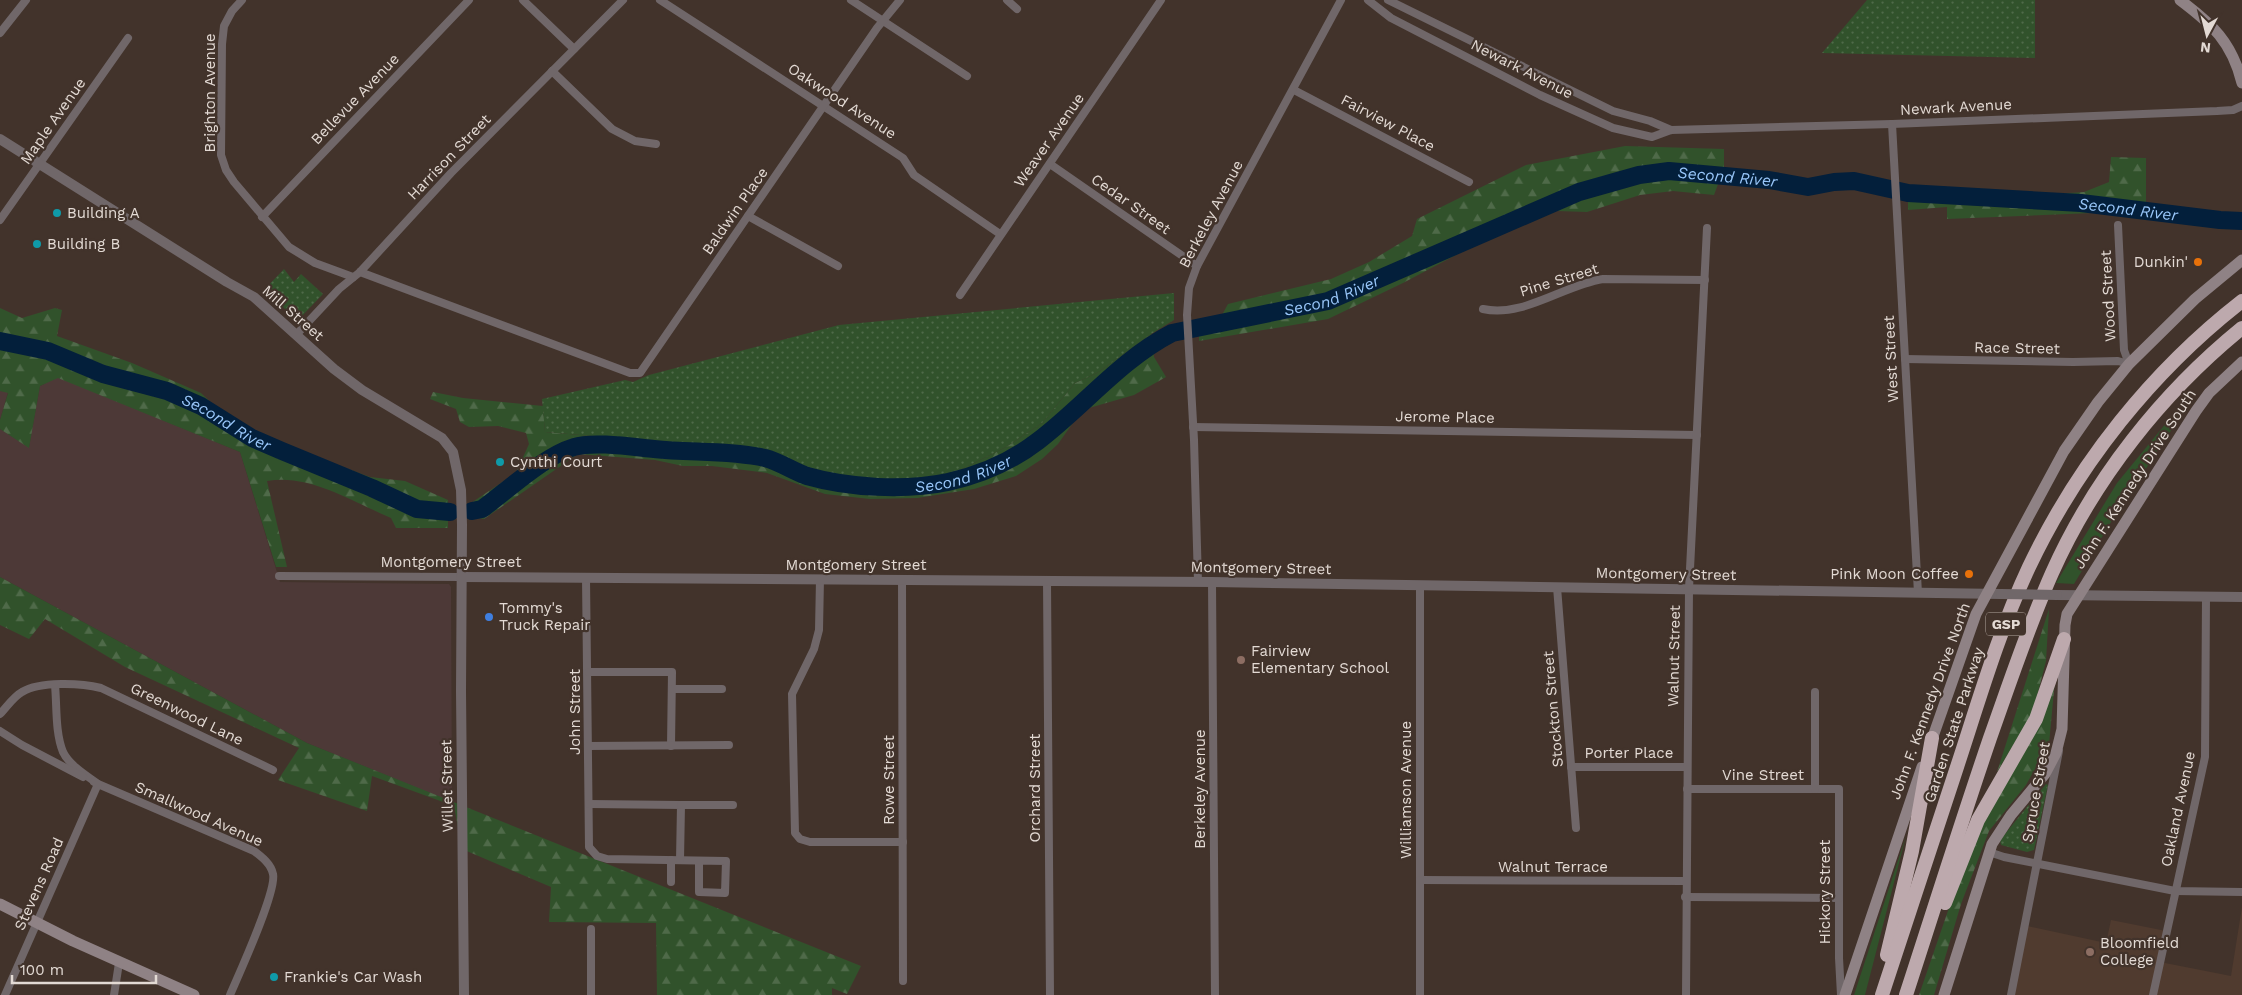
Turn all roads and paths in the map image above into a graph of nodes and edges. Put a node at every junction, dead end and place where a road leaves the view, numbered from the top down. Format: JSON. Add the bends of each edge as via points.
{"nodes":[{"id":1,"x":26,"y":0,"type":"edge"},
{"id":2,"x":242,"y":0,"type":"edge"},
{"id":3,"x":469,"y":0,"type":"edge"},
{"id":4,"x":523,"y":0,"type":"edge"},
{"id":5,"x":623,"y":0,"type":"edge"},
{"id":6,"x":660,"y":0,"type":"edge"},
{"id":7,"x":851,"y":0,"type":"edge"},
{"id":8,"x":900,"y":0,"type":"edge"},
{"id":9,"x":1007,"y":0,"type":"edge"},
{"id":10,"x":1161,"y":0,"type":"edge"},
{"id":11,"x":1342,"y":0,"type":"edge"},
{"id":12,"x":1368,"y":0,"type":"edge"},
{"id":13,"x":1388,"y":0,"type":"edge"},
{"id":14,"x":2180,"y":0,"type":"edge"},
{"id":15,"x":1017,"y":9,"type":"dead end"},
{"id":16,"x":883,"y":20,"type":"junction"},
{"id":17,"x":0,"y":33,"type":"edge"},
{"id":18,"x":128,"y":38,"type":"dead end"},
{"id":19,"x":574,"y":50,"type":"junction"},
{"id":20,"x":552,"y":71,"type":"junction"},
{"id":21,"x":967,"y":76,"type":"dead end"},
{"id":22,"x":2242,"y":83,"type":"edge"},
{"id":23,"x":1294,"y":90,"type":"junction"},
{"id":24,"x":825,"y":106,"type":"junction"},
{"id":25,"x":2242,"y":106,"type":"edge"},
{"id":26,"x":1892,"y":124,"type":"junction"},
{"id":27,"x":1672,"y":130,"type":"junction"},
{"id":28,"x":0,"y":139,"type":"edge"},
{"id":29,"x":656,"y":144,"type":"dead end"},
{"id":30,"x":40,"y":163,"type":"junction"},
{"id":31,"x":1050,"y":164,"type":"junction"},
{"id":32,"x":1469,"y":182,"type":"dead end"},
{"id":33,"x":262,"y":216,"type":"junction"},
{"id":34,"x":748,"y":216,"type":"junction"},
{"id":35,"x":0,"y":220,"type":"edge"},
{"id":36,"x":2118,"y":225,"type":"dead end"},
{"id":37,"x":1707,"y":228,"type":"dead end"},
{"id":38,"x":1000,"y":234,"type":"junction"},
{"id":39,"x":2242,"y":260,"type":"edge"},
{"id":40,"x":838,"y":266,"type":"dead end"},
{"id":41,"x":1196,"y":266,"type":"junction"},
{"id":42,"x":360,"y":272,"type":"junction"},
{"id":43,"x":353,"y":277,"type":"junction"},
{"id":44,"x":1705,"y":280,"type":"junction"},
{"id":45,"x":960,"y":295,"type":"dead end"},
{"id":46,"x":2242,"y":300,"type":"edge"},
{"id":47,"x":1483,"y":309,"type":"dead end"},
{"id":48,"x":2240,"y":330,"type":"edge"},
{"id":49,"x":296,"y":335,"type":"junction"},
{"id":50,"x":1904,"y":359,"type":"junction"},
{"id":51,"x":2242,"y":362,"type":"edge"},
{"id":52,"x":2129,"y":364,"type":"junction"},
{"id":53,"x":1193,"y":427,"type":"junction"},
{"id":54,"x":1697,"y":435,"type":"junction"},
{"id":55,"x":279,"y":576,"type":"dead end"},
{"id":56,"x":461,"y":577,"type":"junction"},
{"id":57,"x":586,"y":578,"type":"junction"},
{"id":58,"x":820,"y":579,"type":"junction"},
{"id":59,"x":902,"y":580,"type":"junction"},
{"id":60,"x":1047,"y":581,"type":"junction"},
{"id":61,"x":1198,"y":582,"type":"junction"},
{"id":62,"x":1212,"y":582,"type":"junction"},
{"id":63,"x":1420,"y":585,"type":"junction"},
{"id":64,"x":1557,"y":587,"type":"junction"},
{"id":65,"x":1689,"y":589,"type":"junction"},
{"id":66,"x":1918,"y":593,"type":"junction"},
{"id":67,"x":1985,"y":594,"type":"junction"},
{"id":68,"x":2078,"y":595,"type":"junction"},
{"id":69,"x":2206,"y":596,"type":"junction"},
{"id":70,"x":2242,"y":597,"type":"edge"},
{"id":71,"x":2064,"y":639,"type":"junction"},
{"id":72,"x":589,"y":672,"type":"junction"},
{"id":73,"x":55,"y":685,"type":"junction"},
{"id":74,"x":672,"y":689,"type":"junction"},
{"id":75,"x":722,"y":689,"type":"dead end"},
{"id":76,"x":1815,"y":692,"type":"dead end"},
{"id":77,"x":0,"y":714,"type":"edge"},
{"id":78,"x":0,"y":730,"type":"edge"},
{"id":79,"x":2062,"y":730,"type":"junction"},
{"id":80,"x":1932,"y":738,"type":"junction"},
{"id":81,"x":729,"y":745,"type":"dead end"},
{"id":82,"x":588,"y":746,"type":"junction"},
{"id":83,"x":671,"y":746,"type":"junction"},
{"id":84,"x":1571,"y":767,"type":"junction"},
{"id":85,"x":1687,"y":767,"type":"junction"},
{"id":86,"x":273,"y":770,"type":"dead end"},
{"id":87,"x":98,"y":784,"type":"junction"},
{"id":88,"x":1687,"y":789,"type":"junction"},
{"id":89,"x":1815,"y":789,"type":"junction"},
{"id":90,"x":1839,"y":789,"type":"joint"},
{"id":91,"x":589,"y":804,"type":"junction"},
{"id":92,"x":681,"y":805,"type":"junction"},
{"id":93,"x":733,"y":805,"type":"dead end"},
{"id":94,"x":1576,"y":828,"type":"dead end"},
{"id":95,"x":902,"y":842,"type":"junction"},
{"id":96,"x":1989,"y":852,"type":"junction"},
{"id":97,"x":671,"y":860,"type":"junction"},
{"id":98,"x":680,"y":860,"type":"junction"},
{"id":99,"x":699,"y":861,"type":"junction"},
{"id":100,"x":2038,"y":864,"type":"junction"},
{"id":101,"x":1420,"y":880,"type":"junction"},
{"id":102,"x":1686,"y":881,"type":"junction"},
{"id":103,"x":671,"y":882,"type":"dead end"},
{"id":104,"x":2175,"y":891,"type":"junction"},
{"id":105,"x":2242,"y":892,"type":"edge"},
{"id":106,"x":1686,"y":897,"type":"junction"},
{"id":107,"x":1839,"y":898,"type":"junction"},
{"id":108,"x":0,"y":904,"type":"edge"},
{"id":109,"x":37,"y":924,"type":"junction"},
{"id":110,"x":591,"y":929,"type":"dead end"},
{"id":111,"x":119,"y":963,"type":"junction"},
{"id":112,"x":903,"y":981,"type":"dead end"},
{"id":113,"x":6,"y":995,"type":"edge"},
{"id":114,"x":114,"y":995,"type":"edge"},
{"id":115,"x":194,"y":995,"type":"edge"},
{"id":116,"x":230,"y":995,"type":"edge"},
{"id":117,"x":464,"y":995,"type":"edge"},
{"id":118,"x":592,"y":995,"type":"edge"},
{"id":119,"x":1050,"y":995,"type":"edge"},
{"id":120,"x":1215,"y":995,"type":"edge"},
{"id":121,"x":1420,"y":995,"type":"edge"},
{"id":122,"x":1686,"y":995,"type":"edge"},
{"id":123,"x":1841,"y":995,"type":"edge"},
{"id":124,"x":1845,"y":995,"type":"edge"},
{"id":125,"x":1877,"y":995,"type":"edge"},
{"id":126,"x":1882,"y":995,"type":"edge"},
{"id":127,"x":1906,"y":995,"type":"edge"},
{"id":128,"x":1910,"y":995,"type":"edge"},
{"id":129,"x":1944,"y":995,"type":"edge"},
{"id":130,"x":2011,"y":995,"type":"edge"},
{"id":131,"x":2153,"y":995,"type":"edge"}],
"edges":[{"from":1,"to":17,"type":"street"},
{"from":2,"to":33,"type":"street","name":"Brighton Avenue","via":[[224,26],[221,154],[226,170]]},
{"from":3,"to":33,"type":"street","name":"Bellevue Avenue"},
{"from":4,"to":19,"type":"street"},
{"from":5,"to":19,"type":"street","name":"Harrison Street"},
{"from":6,"to":24,"type":"street","name":"Oakwood Avenue"},
{"from":7,"to":16,"type":"street"},
{"from":8,"to":16,"type":"street","name":"Baldwin Place"},
{"from":9,"to":15,"type":"street"},
{"from":10,"to":31,"type":"street","name":"Weaver Avenue"},
{"from":11,"to":23,"type":"street","name":"Berkeley Avenue"},
{"from":12,"to":27,"type":"street","name":"Newark Avenue","via":[[1400,22],[1540,95],[1613,128],[1652,137]]},
{"from":13,"to":27,"type":"street","name":"Newark Avenue","via":[[1614,111]]},
{"from":14,"to":22,"type":"main road","via":[[2207,20],[2223,38]]},
{"from":16,"to":21,"type":"street"},
{"from":16,"to":24,"type":"street","name":"Baldwin Place"},
{"from":18,"to":30,"type":"street","name":"Maple Avenue"},
{"from":19,"to":20,"type":"street","name":"Harrison Street"},
{"from":20,"to":29,"type":"street","via":[[612,129],[635,141]]},
{"from":20,"to":42,"type":"street","name":"Harrison Street","via":[[451,173]]},
{"from":23,"to":32,"type":"street","name":"Fairview Place"},
{"from":23,"to":41,"type":"street","name":"Berkeley Avenue"},
{"from":24,"to":34,"type":"street","name":"Baldwin Place"},
{"from":24,"to":38,"type":"street","name":"Oakwood Avenue","via":[[903,158],[914,175]]},
{"from":25,"to":26,"type":"street","name":"Newark Avenue","via":[[2218,111]]},
{"from":26,"to":27,"type":"street","name":"Newark Avenue"},
{"from":26,"to":50,"type":"street","name":"West Street"},
{"from":28,"to":30,"type":"street","name":"Mill Street"},
{"from":30,"to":35,"type":"street","name":"Maple Avenue"},
{"from":30,"to":49,"type":"street","name":"Mill Street","via":[[254,297]]},
{"from":31,"to":38,"type":"street","name":"Weaver Avenue"},
{"from":31,"to":41,"type":"street","name":"Cedar Street"},
{"from":33,"to":43,"type":"street","name":"Brighton Avenue","via":[[289,247],[302,256]]},
{"from":34,"to":40,"type":"street"},
{"from":34,"to":42,"type":"street","name":"Baldwin Place","via":[[640,373],[630,373]]},
{"from":36,"to":52,"type":"street","name":"Wood Street","via":[[2124,350]]},
{"from":37,"to":44,"type":"street","name":"Walnut Street"},
{"from":38,"to":45,"type":"street","name":"Weaver Avenue"},
{"from":39,"to":52,"type":"main road","name":"John F. Kennedy Drive North"},
{"from":41,"to":53,"type":"street","name":"Berkeley Avenue","via":[[1189,288],[1187,315]]},
{"from":42,"to":43,"type":"street","name":"Harrison Street"},
{"from":43,"to":49,"type":"street","name":"Harrison Street"},
{"from":44,"to":47,"type":"street","name":"Pine Street","via":[[1603,279],[1511,310]]},
{"from":44,"to":54,"type":"street","name":"Walnut Street"},
{"from":46,"to":126,"type":"highway","name":"Garden State Parkway","number":"GSP","via":[[2171,364],[2124,417],[2076,482],[2037,552],[1990,668]]},
{"from":48,"to":127,"type":"highway","number":"GSP","via":[[2189,376],[2139,432],[2100,486],[2059,558],[2014,667]]},
{"from":49,"to":56,"type":"street","name":"Mill Street","via":[[362,390],[442,438],[453,452],[458,471],[462,525]]},
{"from":50,"to":52,"type":"street","name":"Race Street","via":[[2118,361]]},
{"from":50,"to":66,"type":"street","name":"West Street"},
{"from":51,"to":68,"type":"main road","name":"John F. Kennedy Drive South","via":[[2196,410]]},
{"from":52,"to":67,"type":"main road","name":"John F. Kennedy Drive North","via":[[2093,408],[2056,463]]},
{"from":53,"to":54,"type":"street","name":"Jerome Place"},
{"from":53,"to":61,"type":"street","name":"Berkeley Avenue"},
{"from":54,"to":65,"type":"street","name":"Walnut Street"},
{"from":55,"to":56,"type":"street","name":"Montgomery Street"},
{"from":56,"to":57,"type":"street","name":"Montgomery Street"},
{"from":56,"to":117,"type":"street","name":"Willet Street"},
{"from":57,"to":58,"type":"street","name":"Montgomery Street"},
{"from":57,"to":72,"type":"street","name":"John Street"},
{"from":58,"to":59,"type":"street","name":"Montgomery Street"},
{"from":58,"to":95,"type":"street","via":[[819,630],[814,649],[792,694],[795,832],[800,839],[810,842]]},
{"from":59,"to":60,"type":"street","name":"Montgomery Street"},
{"from":59,"to":95,"type":"street","name":"Rowe Street"},
{"from":60,"to":61,"type":"street","name":"Montgomery Street"},
{"from":60,"to":119,"type":"street","name":"Orchard Street"},
{"from":61,"to":62,"type":"street","name":"Montgomery Street"},
{"from":62,"to":63,"type":"street","name":"Montgomery Street"},
{"from":62,"to":120,"type":"street","name":"Berkeley Avenue"},
{"from":63,"to":64,"type":"street","name":"Montgomery Street"},
{"from":63,"to":101,"type":"street","name":"Williamson Avenue"},
{"from":64,"to":65,"type":"street","name":"Montgomery Street"},
{"from":64,"to":84,"type":"street","name":"Stockton Street"},
{"from":65,"to":66,"type":"street","name":"Montgomery Street"},
{"from":65,"to":85,"type":"street","name":"Walnut Street"},
{"from":66,"to":67,"type":"street","name":"Montgomery Street"},
{"from":67,"to":68,"type":"street","name":"Montgomery Street","bridge":true},
{"from":67,"to":80,"type":"main road","name":"John F. Kennedy Drive North"},
{"from":68,"to":69,"type":"street","name":"Montgomery Street"},
{"from":68,"to":71,"type":"main road","name":"Spruce Street","via":[[2067,614]]},
{"from":69,"to":70,"type":"street","name":"Montgomery Street"},
{"from":69,"to":104,"type":"street","name":"Oakland Avenue","via":[[2205,756]]},
{"from":71,"to":79,"type":"main road","name":"Spruce Street"},
{"from":71,"to":128,"type":"highway","via":[[2032,727],[1969,840]]},
{"from":72,"to":74,"type":"street","via":[[672,672]]},
{"from":72,"to":82,"type":"street","name":"John Street"},
{"from":73,"to":77,"type":"street","name":"Greenwood Lane","via":[[23,691]]},
{"from":73,"to":86,"type":"street","name":"Greenwood Lane","via":[[101,688]]},
{"from":73,"to":87,"type":"street","name":"Smallwood Avenue","via":[[58,730],[64,753]]},
{"from":74,"to":75,"type":"street"},
{"from":74,"to":83,"type":"street"},
{"from":76,"to":89,"type":"street"},
{"from":78,"to":87,"type":"street","name":"Smallwood Avenue","via":[[22,745]]},
{"from":79,"to":96,"type":"main road","via":[[2049,767],[2005,822]]},
{"from":79,"to":100,"type":"street","name":"Spruce Street"},
{"from":80,"to":124,"type":"main road","name":"John F. Kennedy Drive North"},
{"from":80,"to":125,"type":"highway","via":[[1912,851]]},
{"from":81,"to":83,"type":"street"},
{"from":82,"to":83,"type":"street"},
{"from":82,"to":91,"type":"street","name":"John Street"},
{"from":84,"to":85,"type":"street","name":"Porter Place"},
{"from":84,"to":94,"type":"street","name":"Stockton Street"},
{"from":85,"to":88,"type":"street","name":"Walnut Street"},
{"from":87,"to":109,"type":"street","name":"Stevens Road"},
{"from":87,"to":116,"type":"street","name":"Smallwood Avenue","via":[[254,851],[269,865],[273,874],[271,894]]},
{"from":88,"to":89,"type":"street","name":"Vine Street"},
{"from":88,"to":102,"type":"street","name":"Walnut Street"},
{"from":89,"to":90,"type":"street","name":"Vine Street"},
{"from":90,"to":107,"type":"street","name":"Hickory Street"},
{"from":91,"to":92,"type":"street"},
{"from":91,"to":97,"type":"street","name":"John Street","via":[[589,847],[597,856]]},
{"from":92,"to":93,"type":"street"},
{"from":92,"to":98,"type":"street"},
{"from":95,"to":112,"type":"street","name":"Rowe Street"},
{"from":96,"to":100,"type":"street"},
{"from":96,"to":129,"type":"main road"},
{"from":97,"to":98,"type":"street"},
{"from":97,"to":103,"type":"street"},
{"from":98,"to":99,"type":"street"},
{"from":99,"to":99,"type":"street","via":[[726,861],[725,893],[698,892]]},
{"from":100,"to":104,"type":"street"},
{"from":100,"to":130,"type":"street","name":"Spruce Street"},
{"from":101,"to":102,"type":"street","name":"Walnut Terrace"},
{"from":101,"to":121,"type":"street","name":"Williamson Avenue"},
{"from":102,"to":106,"type":"street","name":"Walnut Street"},
{"from":104,"to":105,"type":"street"},
{"from":104,"to":131,"type":"street","name":"Oakland Avenue"},
{"from":106,"to":107,"type":"street"},
{"from":106,"to":122,"type":"street","name":"Walnut Street"},
{"from":107,"to":123,"type":"street","name":"Hickory Street"},
{"from":108,"to":109,"type":"main road"},
{"from":109,"to":111,"type":"main road"},
{"from":109,"to":113,"type":"street","name":"Stevens Road"},
{"from":110,"to":118,"type":"street"},
{"from":111,"to":114,"type":"street"},
{"from":111,"to":115,"type":"main road"}]}
